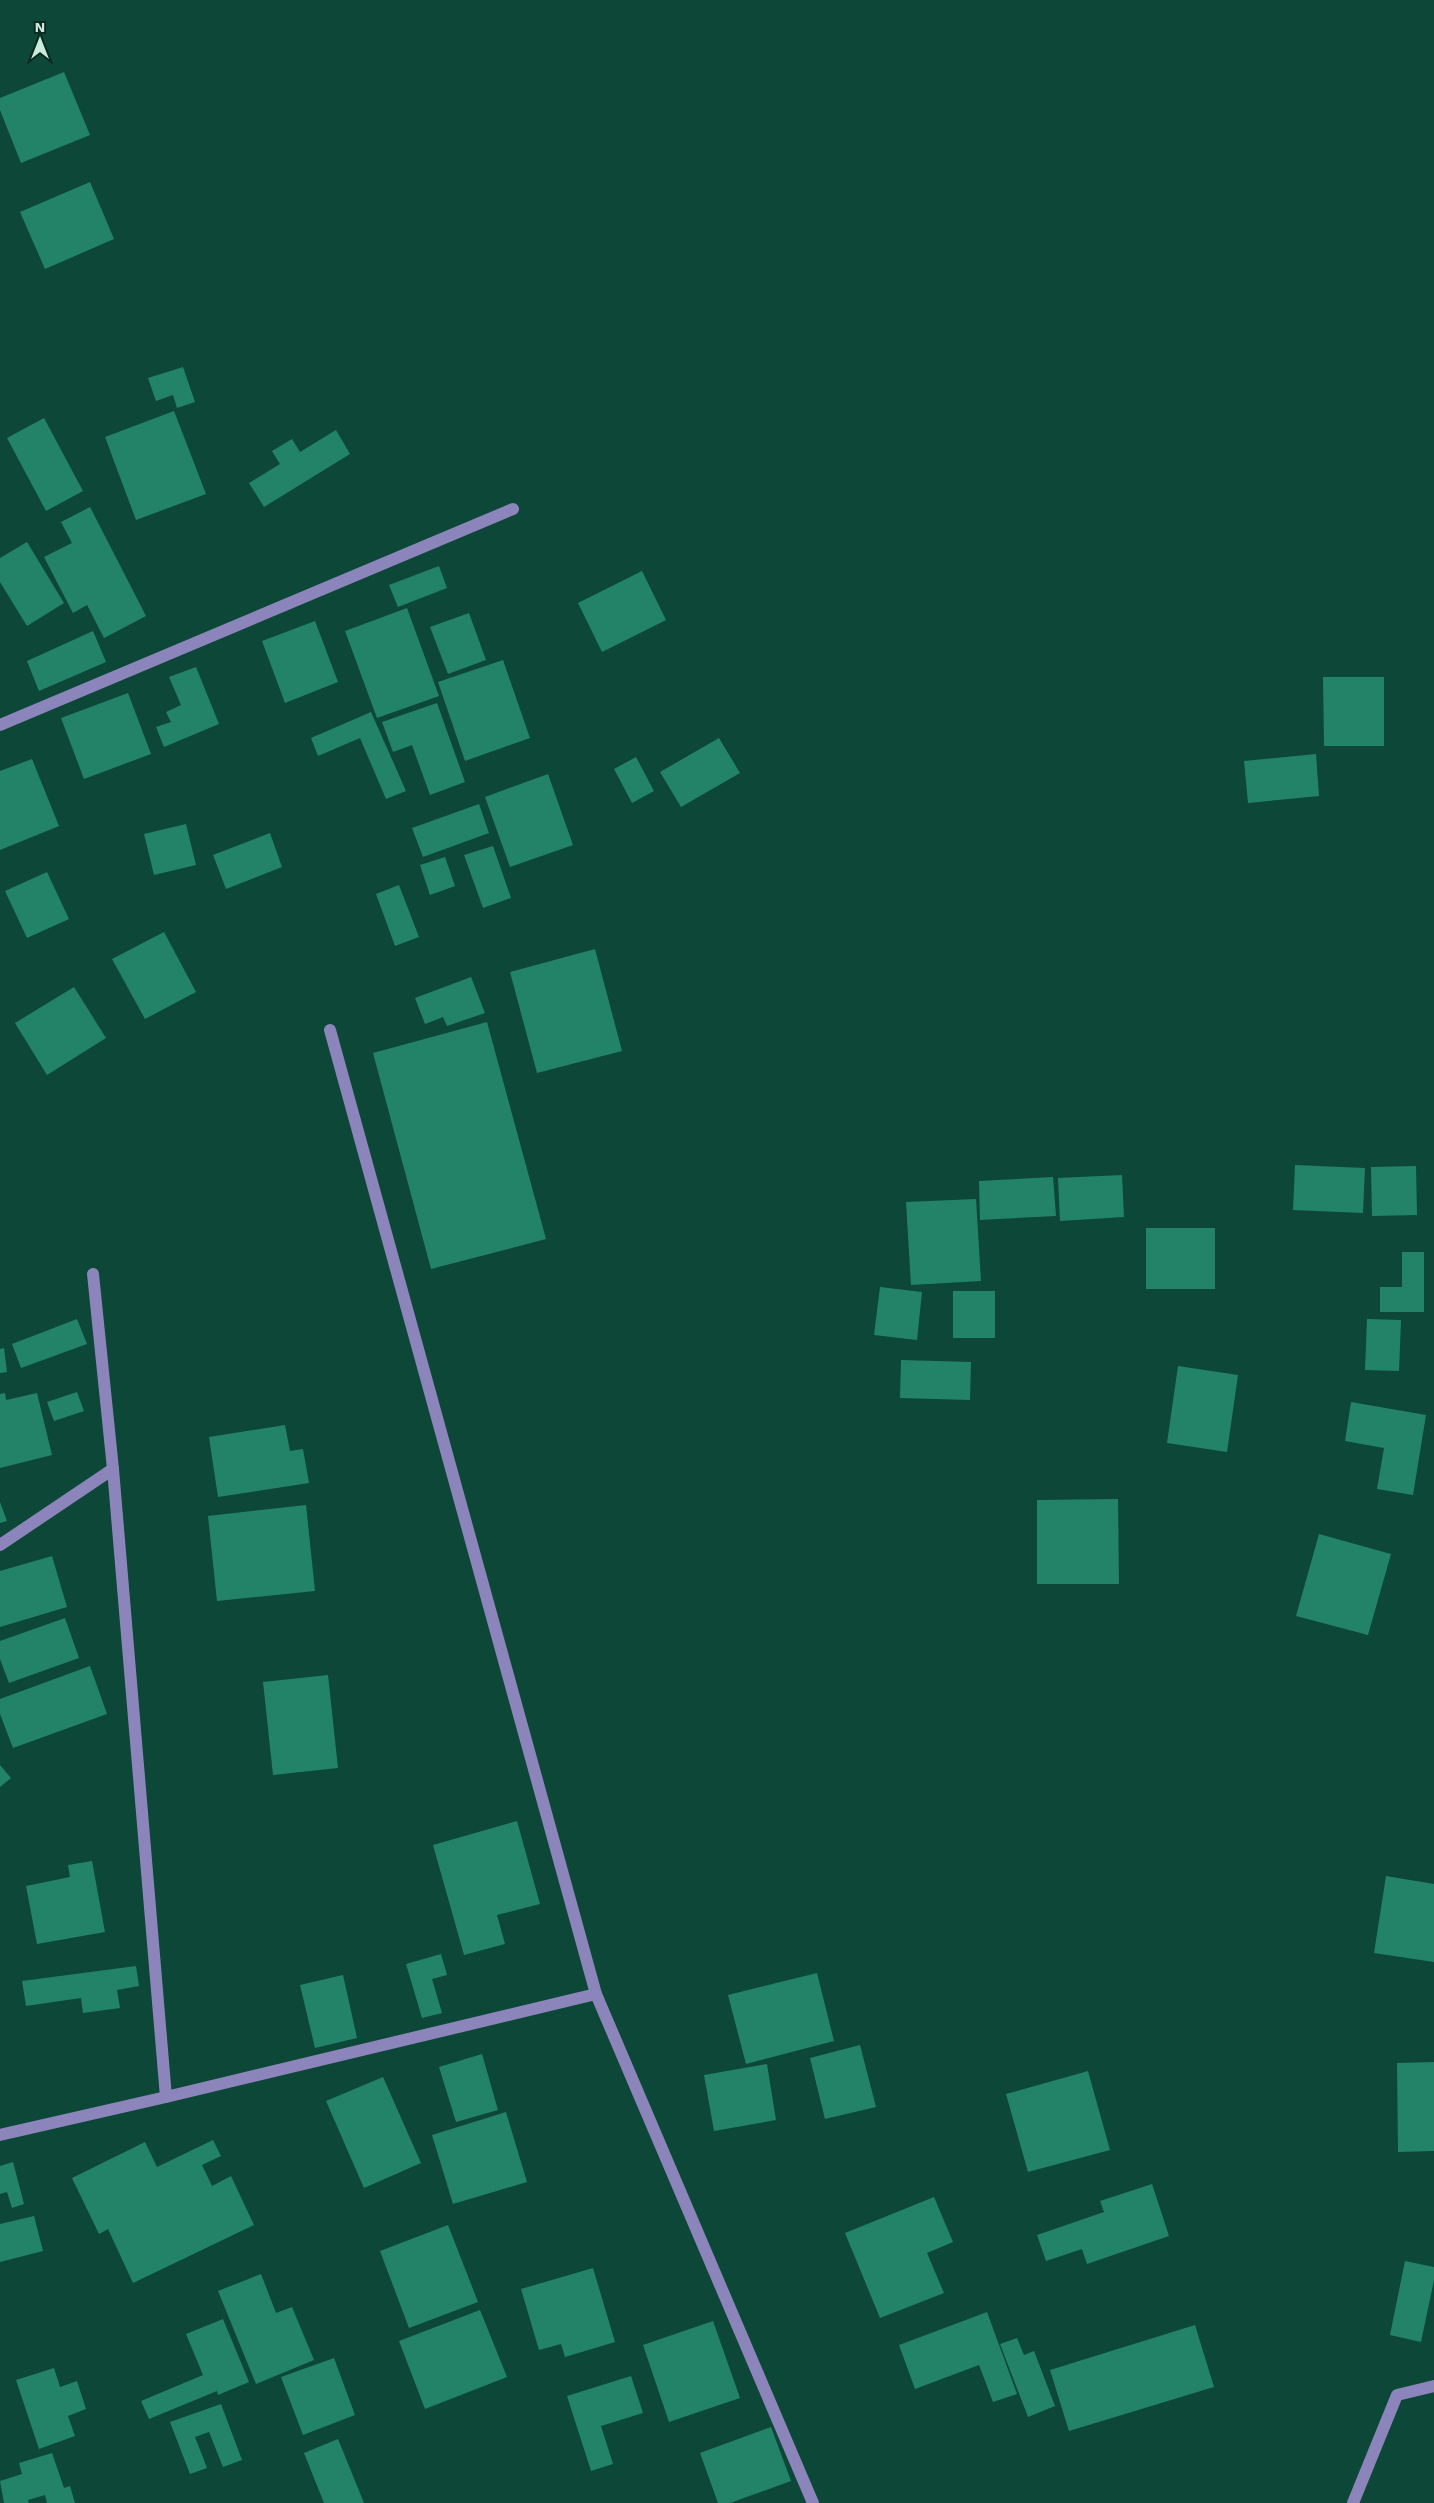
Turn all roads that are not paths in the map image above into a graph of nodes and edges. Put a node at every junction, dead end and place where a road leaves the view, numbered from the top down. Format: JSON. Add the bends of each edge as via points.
{"nodes":[{"id":1,"x":513,"y":510,"type":"dead end"},
{"id":2,"x":0,"y":725,"type":"edge"},
{"id":3,"x":330,"y":1030,"type":"dead end"},
{"id":4,"x":94,"y":1274,"type":"dead end"},
{"id":5,"x":113,"y":1469,"type":"junction"},
{"id":6,"x":0,"y":1545,"type":"edge"},
{"id":7,"x":596,"y":1994,"type":"junction"},
{"id":8,"x":166,"y":2098,"type":"junction"},
{"id":9,"x":0,"y":2135,"type":"edge"},
{"id":10,"x":1434,"y":2386,"type":"edge"},
{"id":11,"x":813,"y":2503,"type":"edge"},
{"id":12,"x":1353,"y":2503,"type":"edge"}],
"edges":[{"from":1,"to":2,"type":"street"},
{"from":3,"to":7,"type":"street"},
{"from":4,"to":5,"type":"street"},
{"from":5,"to":6,"type":"street"},
{"from":5,"to":8,"type":"street"},
{"from":7,"to":8,"type":"street"},
{"from":7,"to":11,"type":"street"},
{"from":8,"to":9,"type":"street"},
{"from":10,"to":12,"type":"street","via":[[1396,2395]]}]}
